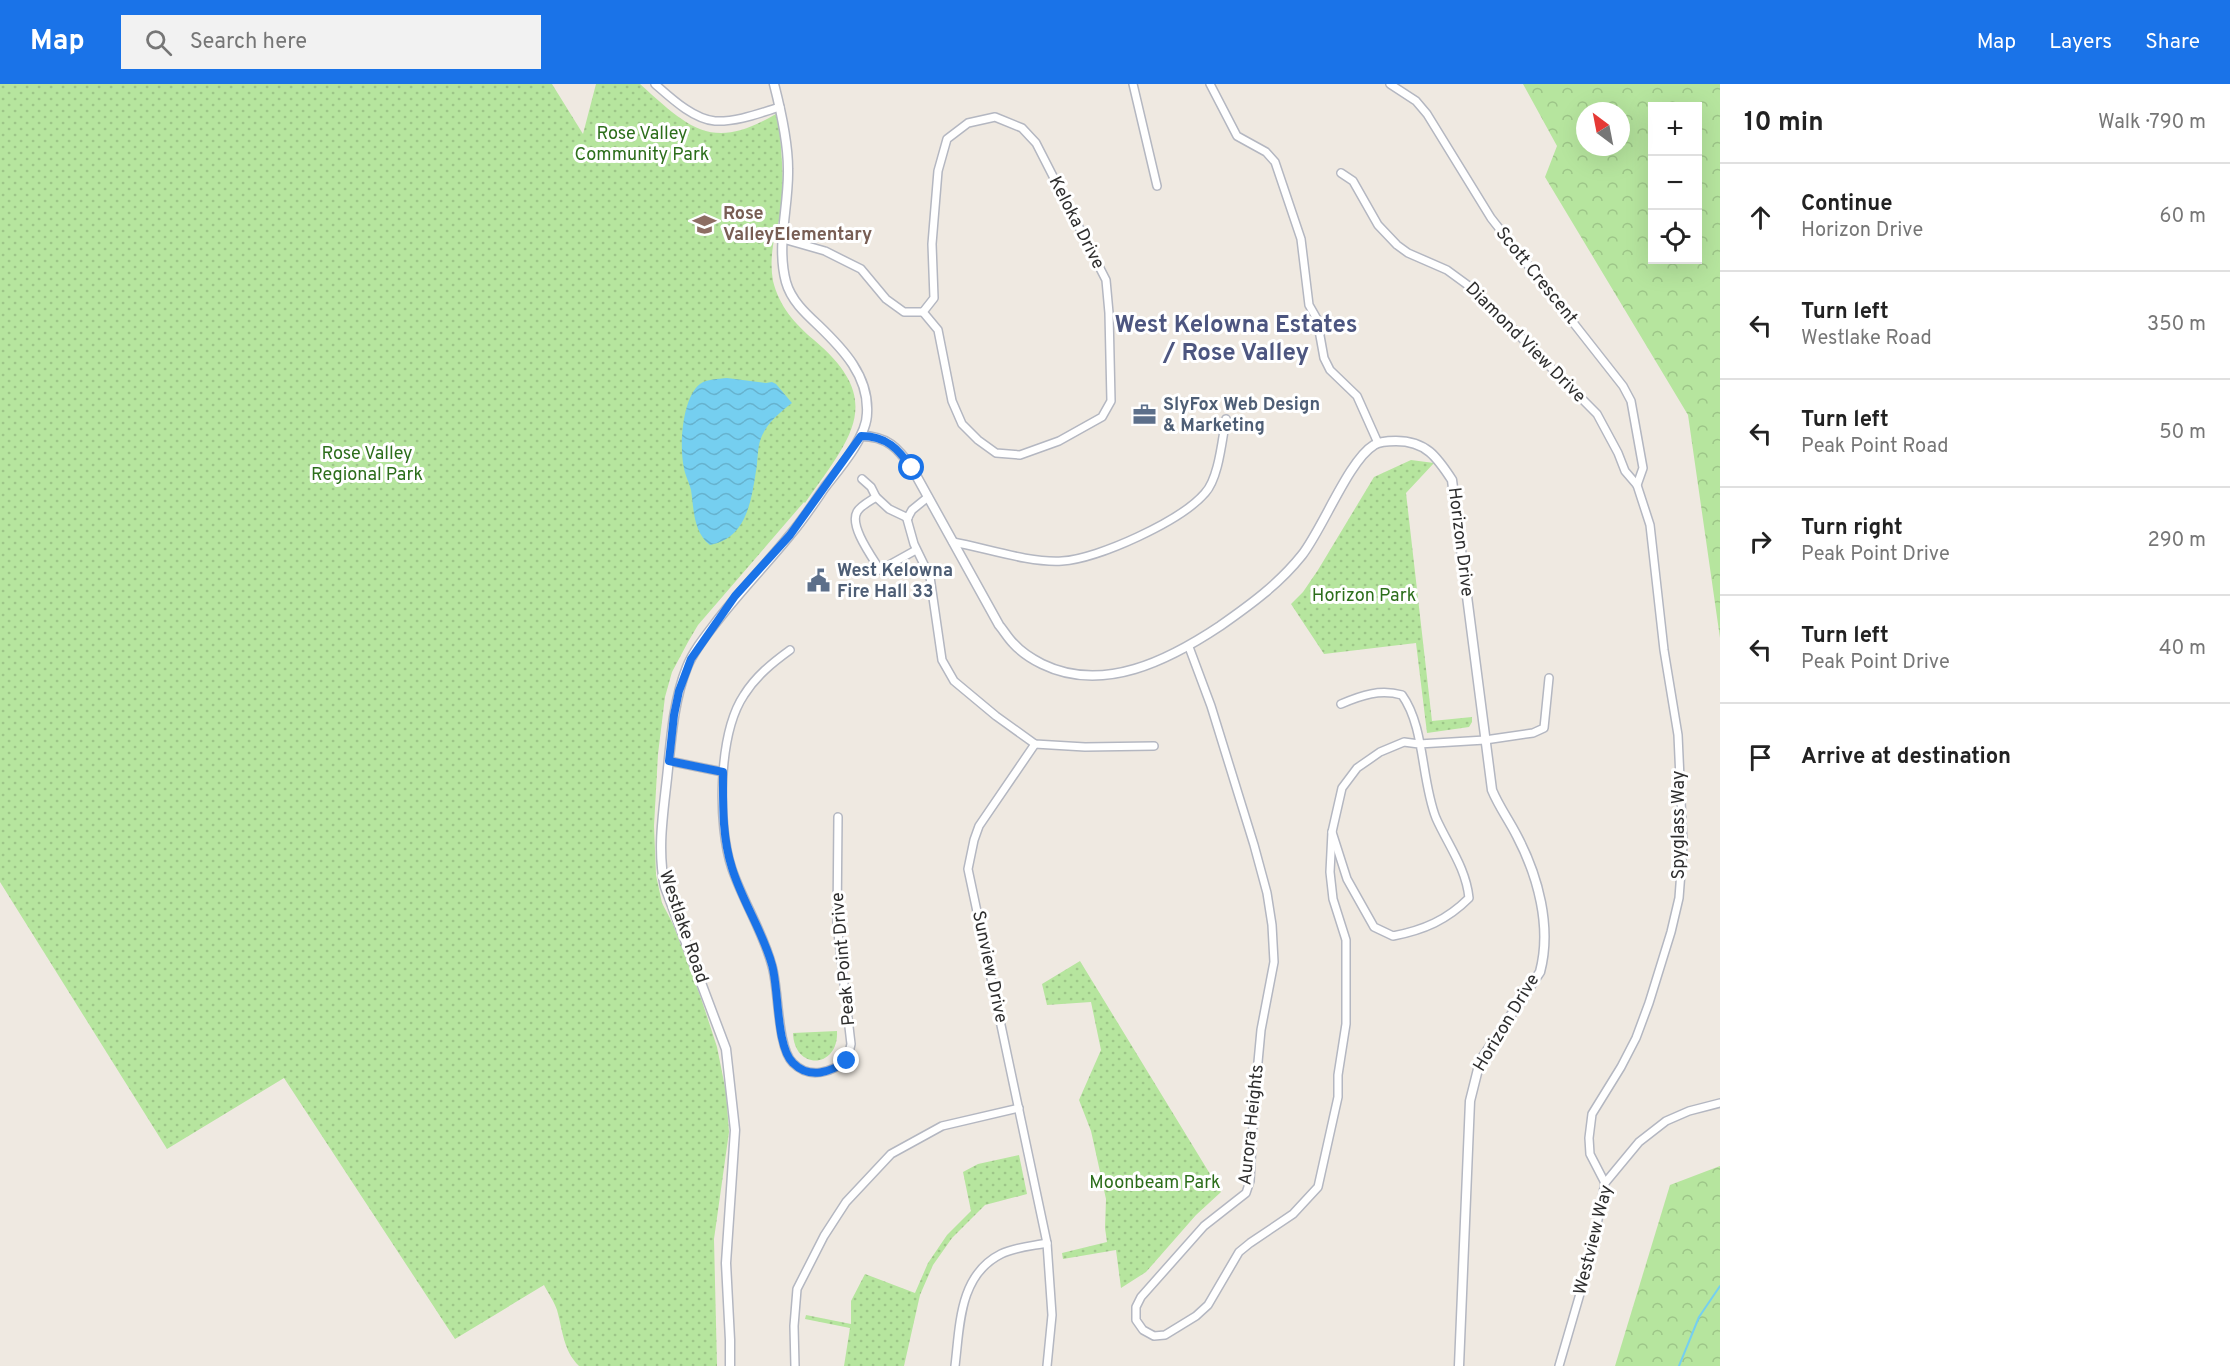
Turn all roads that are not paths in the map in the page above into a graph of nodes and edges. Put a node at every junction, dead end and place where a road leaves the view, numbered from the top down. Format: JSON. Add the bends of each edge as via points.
{"nodes":[{"id":1,"x":655,"y":84,"type":"edge"},
{"id":2,"x":774,"y":84,"type":"edge"},
{"id":3,"x":1133,"y":84,"type":"edge"},
{"id":4,"x":1210,"y":84,"type":"edge"},
{"id":5,"x":1390,"y":84,"type":"edge"},
{"id":6,"x":780,"y":107,"type":"junction"},
{"id":7,"x":1341,"y":173,"type":"dead end"},
{"id":8,"x":1157,"y":186,"type":"dead end"},
{"id":9,"x":783,"y":239,"type":"junction"},
{"id":10,"x":923,"y":312,"type":"junction"},
{"id":11,"x":1226,"y":419,"type":"dead end"},
{"id":12,"x":861,"y":436,"type":"junction"},
{"id":13,"x":1378,"y":443,"type":"junction"},
{"id":14,"x":862,"y":479,"type":"dead end"},
{"id":15,"x":1637,"y":485,"type":"junction"},
{"id":16,"x":928,"y":496,"type":"junction"},
{"id":17,"x":876,"y":497,"type":"junction"},
{"id":18,"x":908,"y":518,"type":"junction"},
{"id":19,"x":953,"y":542,"type":"junction"},
{"id":20,"x":916,"y":550,"type":"junction"},
{"id":21,"x":1189,"y":647,"type":"junction"},
{"id":22,"x":790,"y":650,"type":"dead end"},
{"id":23,"x":1549,"y":678,"type":"dead end"},
{"id":24,"x":1341,"y":704,"type":"dead end"},
{"id":25,"x":1485,"y":740,"type":"junction"},
{"id":26,"x":1035,"y":744,"type":"junction"},
{"id":27,"x":1419,"y":744,"type":"junction"},
{"id":28,"x":1154,"y":746,"type":"dead end"},
{"id":29,"x":669,"y":761,"type":"junction"},
{"id":30,"x":723,"y":772,"type":"junction"},
{"id":31,"x":838,"y":817,"type":"dead end"},
{"id":32,"x":1332,"y":832,"type":"junction"},
{"id":33,"x":1720,"y":1103,"type":"edge"},
{"id":34,"x":1019,"y":1108,"type":"junction"},
{"id":35,"x":1605,"y":1183,"type":"junction"},
{"id":36,"x":1047,"y":1243,"type":"junction"},
{"id":37,"x":730,"y":1366,"type":"edge"},
{"id":38,"x":795,"y":1366,"type":"edge"},
{"id":39,"x":955,"y":1366,"type":"edge"},
{"id":40,"x":1047,"y":1366,"type":"edge"},
{"id":41,"x":1459,"y":1366,"type":"edge"},
{"id":42,"x":1559,"y":1366,"type":"edge"}],
"edges":[{"from":1,"to":6,"type":"street","via":[[691,112],[713,121]]},
{"from":2,"to":6,"type":"street","name":"Westlake Road"},
{"from":3,"to":8,"type":"street"},
{"from":4,"to":13,"type":"street","via":[[1236,135],[1266,152],[1275,162],[1301,239],[1309,304],[1317,319],[1324,358],[1330,370],[1357,396]]},
{"from":5,"to":15,"type":"street","name":"Scott Crescent","via":[[1416,101],[1427,114],[1491,218],[1623,386],[1631,401],[1643,468]]},
{"from":6,"to":9,"type":"street","name":"Westlake Road","via":[[788,168]]},
{"from":7,"to":15,"type":"street","name":"Diamond View Drive","via":[[1353,181],[1378,225],[1397,245],[1447,270],[1473,289],[1597,414],[1625,471]]},
{"from":9,"to":10,"type":"street","via":[[825,251],[861,269],[886,299],[904,312]]},
{"from":9,"to":12,"type":"street","name":"Westlake Road","via":[[786,282],[792,296],[848,357],[864,384],[868,414]]},
{"from":10,"to":10,"type":"street","name":"Keloka Drive","via":[[934,298],[932,244],[938,171],[947,140],[968,123],[995,117],[1022,128],[1036,143],[1106,280],[1111,401],[1102,417],[1059,441],[1020,455],[996,453],[962,424],[952,401],[938,330]]},
{"from":11,"to":19,"type":"street","via":[[1214,475],[1206,492],[1188,508],[1118,546],[1089,557],[1061,561],[1036,560]]},
{"from":12,"to":16,"type":"street","via":[[874,436],[897,448]]},
{"from":12,"to":29,"type":"street","name":"Westlake Road","via":[[790,535],[735,596],[691,659],[679,691]]},
{"from":13,"to":21,"type":"street","via":[[1361,455],[1322,526],[1282,578],[1258,600]]},
{"from":13,"to":25,"type":"street","name":"Horizon Drive","via":[[1408,441],[1426,448],[1452,480]]},
{"from":14,"to":17,"type":"street"},
{"from":15,"to":35,"type":"street","name":"Spyglass Way","via":[[1650,525],[1678,735],[1683,845],[1674,921],[1649,1003],[1636,1038],[1592,1114],[1590,1154]]},
{"from":16,"to":18,"type":"street"},
{"from":16,"to":19,"type":"street"},
{"from":17,"to":18,"type":"street"},
{"from":17,"to":20,"type":"street","via":[[857,512],[855,521],[880,570]]},
{"from":18,"to":20,"type":"street"},
{"from":19,"to":21,"type":"street","via":[[1013,644],[1057,671],[1085,676],[1123,673]]},
{"from":20,"to":26,"type":"street","via":[[930,577],[939,649],[950,675]]},
{"from":21,"to":32,"type":"street","name":"Aurora Heights","via":[[1262,874],[1272,925],[1274,962],[1261,1030],[1250,1181],[1246,1193],[1204,1226],[1141,1297],[1136,1320],[1154,1336],[1166,1335],[1196,1316],[1208,1305],[1239,1252],[1293,1214],[1318,1187],[1338,1097],[1346,1024],[1346,940],[1333,899]]},
{"from":22,"to":30,"type":"street","name":"Peak Point Drive","via":[[766,668],[743,696],[727,734]]},
{"from":23,"to":25,"type":"street","via":[[1544,728]]},
{"from":24,"to":27,"type":"street","via":[[1362,695],[1387,691],[1402,694],[1411,707]]},
{"from":25,"to":27,"type":"street"},
{"from":25,"to":41,"type":"street","name":"Horizon Drive","via":[[1492,790],[1526,855],[1540,896],[1544,955],[1540,972],[1480,1061],[1474,1077]]},
{"from":26,"to":28,"type":"street"},
{"from":26,"to":34,"type":"street","name":"Sunview Drive","via":[[979,826],[968,868]]},
{"from":27,"to":32,"type":"street","via":[[1404,742],[1380,752],[1358,768],[1342,788]]},
{"from":27,"to":32,"type":"street","via":[[1436,817],[1468,881],[1469,898],[1453,914],[1408,933],[1393,936],[1374,927],[1347,879]]},
{"from":29,"to":30,"type":"street"},
{"from":29,"to":37,"type":"street","name":"Westlake Road","via":[[661,867],[726,1049],[735,1130],[726,1263]]},
{"from":30,"to":31,"type":"street","name":"Peak Point Drive","via":[[723,824],[731,867],[772,966],[784,1048],[792,1063],[809,1073],[831,1071],[847,1061],[851,1044],[837,924]]},
{"from":33,"to":35,"type":"street","name":"Westview Way","via":[[1666,1121],[1639,1142]]},
{"from":34,"to":36,"type":"street","name":"Sunview Drive"},
{"from":34,"to":38,"type":"street","via":[[942,1126],[891,1154],[846,1202],[797,1289]]},
{"from":35,"to":42,"type":"street","name":"Westview Way","via":[[1591,1256]]},
{"from":36,"to":39,"type":"street","via":[[1002,1253],[976,1275],[966,1294]]},
{"from":36,"to":40,"type":"street","name":"Sunview Drive","via":[[1052,1315]]}]}
